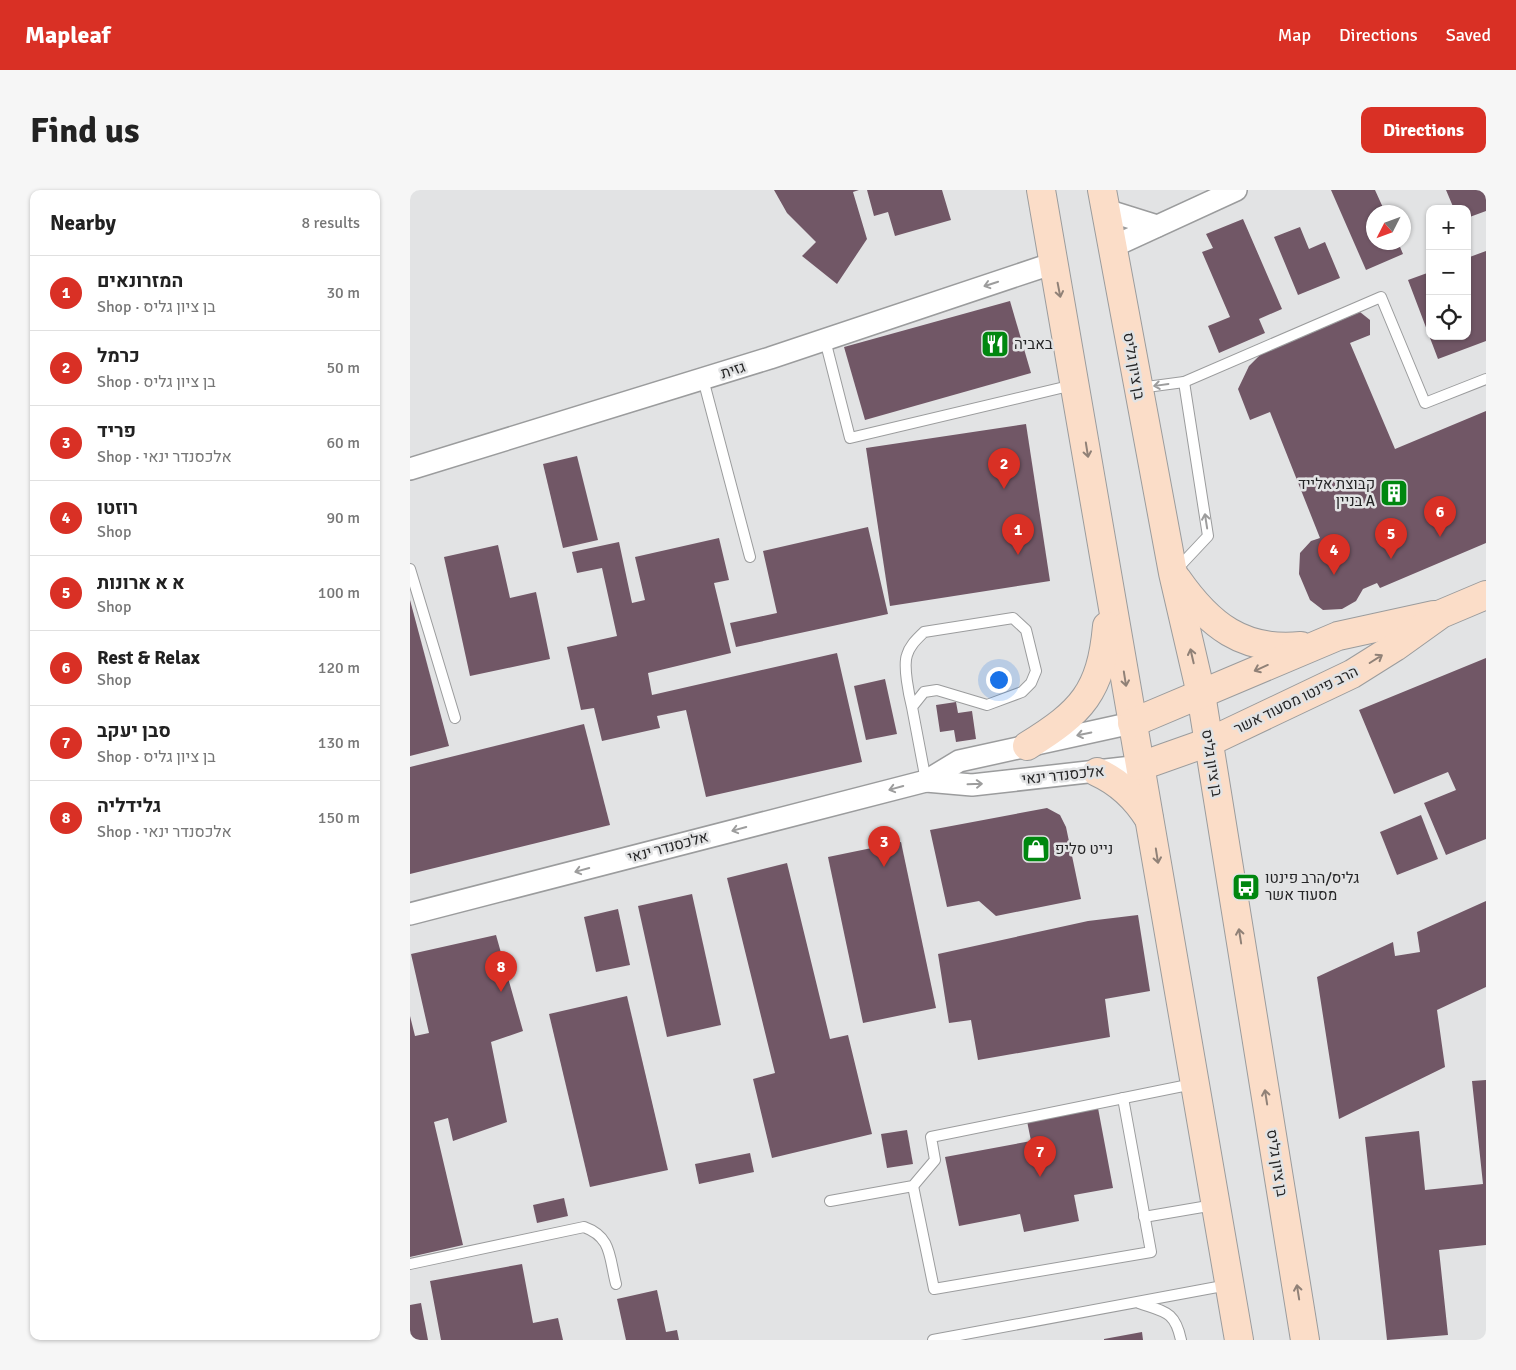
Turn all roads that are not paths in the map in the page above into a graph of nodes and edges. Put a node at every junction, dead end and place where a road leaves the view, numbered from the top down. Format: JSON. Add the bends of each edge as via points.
{"nodes":[{"id":1,"x":1041,"y":190,"type":"edge"},
{"id":2,"x":1236,"y":190,"type":"edge"},
{"id":3,"x":1104,"y":200,"type":"edge"},
{"id":4,"x":1157,"y":226,"type":"junction"},
{"id":5,"x":1112,"y":247,"type":"junction"},
{"id":6,"x":1054,"y":263,"type":"junction"},
{"id":7,"x":825,"y":340,"type":"junction"},
{"id":8,"x":703,"y":379,"type":"junction"},
{"id":9,"x":1486,"y":379,"type":"edge"},
{"id":10,"x":1184,"y":382,"type":"junction"},
{"id":11,"x":1076,"y":384,"type":"junction"},
{"id":12,"x":1138,"y":388,"type":"junction"},
{"id":13,"x":410,"y":469,"type":"edge"},
{"id":14,"x":750,"y":557,"type":"dead end"},
{"id":15,"x":410,"y":569,"type":"edge"},
{"id":16,"x":1173,"y":573,"type":"junction"},
{"id":17,"x":1109,"y":584,"type":"junction"},
{"id":18,"x":1486,"y":595,"type":"edge"},
{"id":19,"x":1441,"y":614,"type":"junction"},
{"id":20,"x":1312,"y":645,"type":"junction"},
{"id":21,"x":1200,"y":694,"type":"junction"},
{"id":22,"x":912,"y":707,"type":"junction"},
{"id":23,"x":455,"y":718,"type":"dead end"},
{"id":24,"x":1132,"y":723,"type":"junction"},
{"id":25,"x":1209,"y":742,"type":"junction"},
{"id":26,"x":1027,"y":746,"type":"junction"},
{"id":27,"x":1141,"y":766,"type":"junction"},
{"id":28,"x":1097,"y":772,"type":"junction"},
{"id":29,"x":926,"y":780,"type":"junction"},
{"id":30,"x":1151,"y":823,"type":"junction"},
{"id":31,"x":410,"y":914,"type":"edge"},
{"id":32,"x":1194,"y":1084,"type":"junction"},
{"id":33,"x":1124,"y":1098,"type":"junction"},
{"id":34,"x":913,"y":1186,"type":"junction"},
{"id":35,"x":830,"y":1201,"type":"dead end"},
{"id":36,"x":1215,"y":1205,"type":"junction"},
{"id":37,"x":1144,"y":1217,"type":"junction"},
{"id":38,"x":410,"y":1264,"type":"edge"},
{"id":39,"x":616,"y":1284,"type":"dead end"},
{"id":40,"x":1229,"y":1285,"type":"junction"},
{"id":41,"x":1138,"y":1302,"type":"junction"},
{"id":42,"x":933,"y":1340,"type":"edge"},
{"id":43,"x":1181,"y":1340,"type":"edge"},
{"id":44,"x":1239,"y":1340,"type":"edge"},
{"id":45,"x":1305,"y":1340,"type":"edge"}],
"edges":[{"from":1,"to":6,"type":"street"},
{"from":2,"to":4,"type":"street"},
{"from":3,"to":4,"type":"street"},
{"from":3,"to":5,"type":"street","name":"בן ציון גליס"},
{"from":4,"to":5,"type":"street"},
{"from":5,"to":12,"type":"street","name":"בן ציון גליס"},
{"from":6,"to":7,"type":"street","name":"גזית","one_way":true},
{"from":6,"to":11,"type":"street","one_way":true},
{"from":7,"to":8,"type":"street","name":"גזית"},
{"from":7,"to":11,"type":"lane","via":[[850,438]]},
{"from":8,"to":13,"type":"street","name":"גזית"},
{"from":8,"to":14,"type":"lane"},
{"from":9,"to":10,"type":"lane","via":[[1425,404],[1381,296]]},
{"from":10,"to":12,"type":"lane","one_way":true},
{"from":16,"to":10,"type":"lane","one_way":true,"via":[[1208,536]]},
{"from":11,"to":17,"type":"street","one_way":true},
{"from":12,"to":16,"type":"street","name":"בן ציון גליס"},
{"from":15,"to":23,"type":"lane"},
{"from":16,"to":20,"type":"street","via":[[1204,613],[1239,638],[1268,646]]},
{"from":21,"to":16,"type":"street","name":"בן ציון גליס","one_way":true},
{"from":17,"to":24,"type":"street","one_way":true},
{"from":17,"to":26,"type":"street","via":[[1104,652],[1091,692],[1061,724]]},
{"from":18,"to":19,"type":"street","name":"הרב פינטו מסעוד אשר"},
{"from":19,"to":20,"type":"street","name":"הרב פינטו מסעוד אשר","via":[[1386,624]]},
{"from":25,"to":19,"type":"street","name":"הרב פינטו מסעוד אשר","one_way":true,"via":[[1352,674]]},
{"from":20,"to":21,"type":"street","name":"הרב פינטו מסעוד אשר","one_way":true},
{"from":21,"to":24,"type":"street","name":"הרב פינטו מסעוד אשר"},
{"from":21,"to":25,"type":"street","name":"בן ציון גליס"},
{"from":22,"to":22,"type":"lane","via":[[906,656],[914,641],[924,632],[1013,618],[1026,630],[1036,671],[1022,692],[987,705],[937,690],[924,692]]},
{"from":22,"to":29,"type":"lane"},
{"from":24,"to":26,"type":"street","name":"אלכסנדר ינאי","one_way":true},
{"from":24,"to":27,"type":"street"},
{"from":25,"to":27,"type":"street","name":"הרב פינטו מסעוד אשר"},
{"from":45,"to":25,"type":"street","name":"בן ציון גליס","one_way":true},
{"from":26,"to":29,"type":"street","name":"אלכסנדר ינאי","via":[[958,761]]},
{"from":27,"to":28,"type":"street","name":"אלכסנדר ינאי"},
{"from":27,"to":30,"type":"street"},
{"from":29,"to":28,"type":"street","name":"אלכסנדר ינאי","one_way":true,"via":[[972,785]]},
{"from":28,"to":30,"type":"street","via":[[1128,792]]},
{"from":29,"to":31,"type":"street","name":"אלכסנדר ינאי","one_way":true},
{"from":30,"to":32,"type":"street","one_way":true},
{"from":32,"to":33,"type":"lane"},
{"from":32,"to":36,"type":"street"},
{"from":33,"to":34,"type":"lane","via":[[931,1137],[935,1160]]},
{"from":33,"to":37,"type":"lane"},
{"from":34,"to":35,"type":"lane"},
{"from":34,"to":37,"type":"lane","via":[[934,1289],[1151,1252]]},
{"from":36,"to":37,"type":"lane"},
{"from":36,"to":40,"type":"street"},
{"from":38,"to":39,"type":"lane","via":[[584,1227],[598,1232],[606,1242]]},
{"from":40,"to":41,"type":"lane"},
{"from":40,"to":44,"type":"street"},
{"from":41,"to":42,"type":"lane"},
{"from":41,"to":43,"type":"lane","via":[[1166,1312],[1177,1322]]}]}
